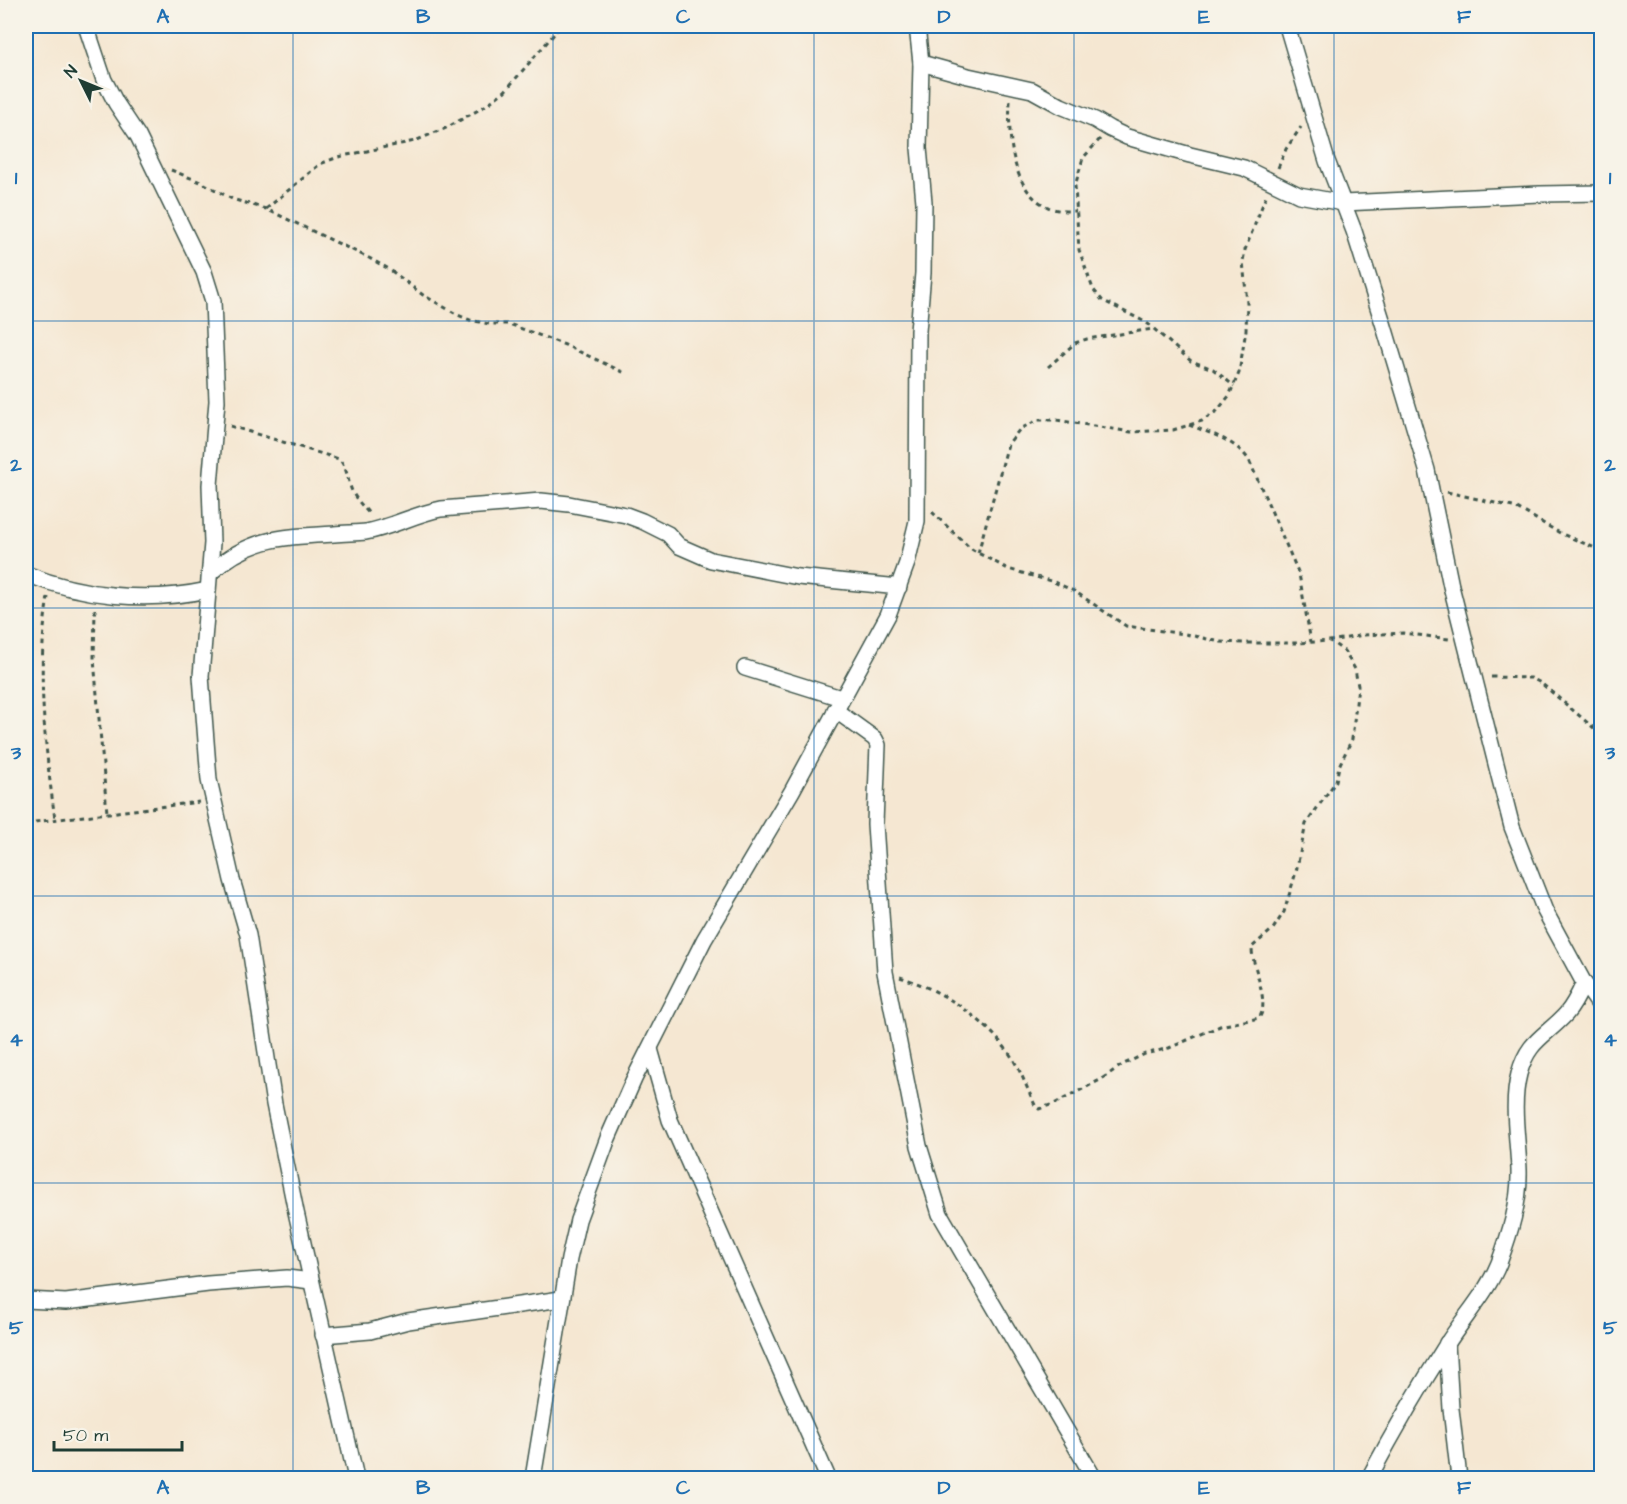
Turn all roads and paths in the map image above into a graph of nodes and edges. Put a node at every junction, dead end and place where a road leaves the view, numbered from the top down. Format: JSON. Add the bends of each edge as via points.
{"nodes":[{"id":1,"x":86,"y":26,"type":"edge"},
{"id":2,"x":561,"y":26,"type":"edge"},
{"id":3,"x":917,"y":26,"type":"edge"},
{"id":4,"x":1287,"y":26,"type":"edge"},
{"id":5,"x":921,"y":63,"type":"junction"},
{"id":6,"x":1008,"y":84,"type":"junction"},
{"id":7,"x":1313,"y":111,"type":"junction"},
{"id":8,"x":1110,"y":129,"type":"junction"},
{"id":9,"x":152,"y":164,"type":"junction"},
{"id":10,"x":1272,"y":182,"type":"junction"},
{"id":11,"x":1602,"y":193,"type":"edge"},
{"id":12,"x":1343,"y":203,"type":"junction"},
{"id":13,"x":266,"y":209,"type":"junction"},
{"id":14,"x":1076,"y":211,"type":"junction"},
{"id":15,"x":1153,"y":328,"type":"junction"},
{"id":16,"x":1048,"y":367,"type":"dead end"},
{"id":17,"x":625,"y":373,"type":"dead end"},
{"id":18,"x":1234,"y":386,"type":"junction"},
{"id":19,"x":215,"y":424,"type":"junction"},
{"id":20,"x":1189,"y":425,"type":"junction"},
{"id":21,"x":1431,"y":488,"type":"junction"},
{"id":22,"x":918,"y":498,"type":"junction"},
{"id":23,"x":382,"y":527,"type":"junction"},
{"id":24,"x":1602,"y":551,"type":"edge"},
{"id":25,"x":978,"y":553,"type":"junction"},
{"id":26,"x":210,"y":573,"type":"junction"},
{"id":27,"x":26,"y":574,"type":"edge"},
{"id":28,"x":51,"y":582,"type":"junction"},
{"id":29,"x":898,"y":587,"type":"junction"},
{"id":30,"x":208,"y":590,"type":"junction"},
{"id":31,"x":95,"y":592,"type":"junction"},
{"id":32,"x":1330,"y":640,"type":"junction"},
{"id":33,"x":1465,"y":641,"type":"junction"},
{"id":34,"x":1311,"y":642,"type":"junction"},
{"id":35,"x":745,"y":668,"type":"dead end"},
{"id":36,"x":1474,"y":678,"type":"junction"},
{"id":37,"x":838,"y":704,"type":"junction"},
{"id":38,"x":1602,"y":735,"type":"edge"},
{"id":39,"x":214,"y":800,"type":"junction"},
{"id":40,"x":107,"y":813,"type":"junction"},
{"id":41,"x":55,"y":819,"type":"junction"},
{"id":42,"x":26,"y":823,"type":"edge"},
{"id":43,"x":885,"y":972,"type":"junction"},
{"id":44,"x":1584,"y":983,"type":"junction"},
{"id":45,"x":1602,"y":1009,"type":"edge"},
{"id":46,"x":650,"y":1049,"type":"junction"},
{"id":47,"x":311,"y":1281,"type":"junction"},
{"id":48,"x":561,"y":1299,"type":"junction"},
{"id":49,"x":26,"y":1300,"type":"edge"},
{"id":50,"x":323,"y":1335,"type":"junction"},
{"id":51,"x":1448,"y":1344,"type":"junction"},
{"id":52,"x":356,"y":1479,"type":"edge"},
{"id":53,"x":533,"y":1479,"type":"edge"},
{"id":54,"x":828,"y":1479,"type":"edge"},
{"id":55,"x":1094,"y":1479,"type":"edge"},
{"id":56,"x":1369,"y":1479,"type":"edge"},
{"id":57,"x":1459,"y":1479,"type":"edge"}],
"edges":[{"from":1,"to":9,"type":"street","via":[[104,80]]},
{"from":2,"to":13,"type":"path","via":[[505,91],[482,108],[415,141],[338,156],[320,164]]},
{"from":3,"to":5,"type":"street"},
{"from":4,"to":7,"type":"street"},
{"from":5,"to":6,"type":"street"},
{"from":5,"to":22,"type":"street","via":[[919,148],[924,202],[918,331]]},
{"from":6,"to":8,"type":"street","via":[[1032,90]]},
{"from":6,"to":14,"type":"path","via":[[1009,129],[1017,172],[1037,200],[1048,208]]},
{"from":7,"to":10,"type":"path","via":[[1286,149]]},
{"from":7,"to":12,"type":"street"},
{"from":8,"to":10,"type":"street","via":[[1147,143],[1244,168]]},
{"from":8,"to":14,"type":"path","via":[[1083,158],[1075,186]]},
{"from":9,"to":13,"type":"path","via":[[195,179],[232,200]]},
{"from":9,"to":19,"type":"street","via":[[204,272],[213,301]]},
{"from":10,"to":12,"type":"street","via":[[1303,196]]},
{"from":10,"to":18,"type":"path","via":[[1245,250],[1246,330]]},
{"from":11,"to":12,"type":"street"},
{"from":12,"to":21,"type":"street"},
{"from":13,"to":17,"type":"path","via":[[389,269],[458,315],[480,322],[509,324]]},
{"from":14,"to":15,"type":"path","via":[[1079,250],[1093,289],[1102,300]]},
{"from":15,"to":16,"type":"path","via":[[1075,343]]},
{"from":15,"to":18,"type":"path","via":[[1185,357],[1213,369]]},
{"from":18,"to":20,"type":"path","via":[[1218,411]]},
{"from":19,"to":23,"type":"path","via":[[339,459],[356,498]]},
{"from":19,"to":26,"type":"street"},
{"from":20,"to":25,"type":"path","via":[[1173,430],[1131,432],[1038,420],[1020,429],[1008,444]]},
{"from":20,"to":34,"type":"path","via":[[1233,444],[1249,460],[1299,574]]},
{"from":21,"to":24,"type":"path","via":[[1517,508]]},
{"from":21,"to":33,"type":"street"},
{"from":22,"to":25,"type":"path"},
{"from":22,"to":29,"type":"street","via":[[908,563]]},
{"from":23,"to":26,"type":"street","via":[[366,532],[258,542],[236,552]]},
{"from":23,"to":29,"type":"street","via":[[441,509],[541,501],[569,504],[642,521],[668,534],[679,546],[711,560],[798,577]]},
{"from":25,"to":34,"type":"path","via":[[1008,569],[1074,591],[1126,626],[1220,642]]},
{"from":26,"to":30,"type":"street"},
{"from":27,"to":28,"type":"street"},
{"from":28,"to":31,"type":"street"},
{"from":28,"to":41,"type":"path","via":[[42,668],[47,765]]},
{"from":29,"to":37,"type":"street","via":[[888,615]]},
{"from":30,"to":31,"type":"street","via":[[154,597]]},
{"from":30,"to":39,"type":"street","via":[[201,676]]},
{"from":31,"to":40,"type":"path","via":[[94,659]]},
{"from":32,"to":33,"type":"path","via":[[1403,633]]},
{"from":32,"to":34,"type":"path"},
{"from":32,"to":43,"type":"path","via":[[1344,651],[1355,669],[1358,686],[1352,739],[1336,781],[1306,824],[1284,912],[1273,929],[1252,947],[1263,1009],[1259,1018],[1220,1026],[1145,1054],[1039,1109],[1008,1052],[968,1012],[938,992]]},
{"from":33,"to":36,"type":"street"},
{"from":35,"to":37,"type":"street"},
{"from":36,"to":38,"type":"path","via":[[1531,678]]},
{"from":36,"to":44,"type":"street","via":[[1512,827],[1545,911]]},
{"from":37,"to":43,"type":"street","via":[[878,745],[875,824]]},
{"from":37,"to":46,"type":"street","via":[[704,940]]},
{"from":39,"to":40,"type":"path"},
{"from":39,"to":47,"type":"street","via":[[248,935],[274,1104]]},
{"from":40,"to":41,"type":"path"},
{"from":41,"to":42,"type":"path"},
{"from":43,"to":55,"type":"street","via":[[919,1146],[940,1214]]},
{"from":44,"to":45,"type":"street"},
{"from":44,"to":51,"type":"street","via":[[1566,1014],[1541,1035],[1523,1062],[1516,1100],[1517,1204],[1498,1265]]},
{"from":46,"to":48,"type":"street","via":[[630,1088],[578,1220]]},
{"from":46,"to":54,"type":"street","via":[[670,1120]]},
{"from":47,"to":49,"type":"street","via":[[287,1278],[208,1284],[66,1302]]},
{"from":47,"to":50,"type":"street"},
{"from":48,"to":50,"type":"street","via":[[408,1321],[370,1331]]},
{"from":48,"to":53,"type":"street"},
{"from":50,"to":52,"type":"street"},
{"from":51,"to":56,"type":"street"},
{"from":51,"to":57,"type":"street"}]}
